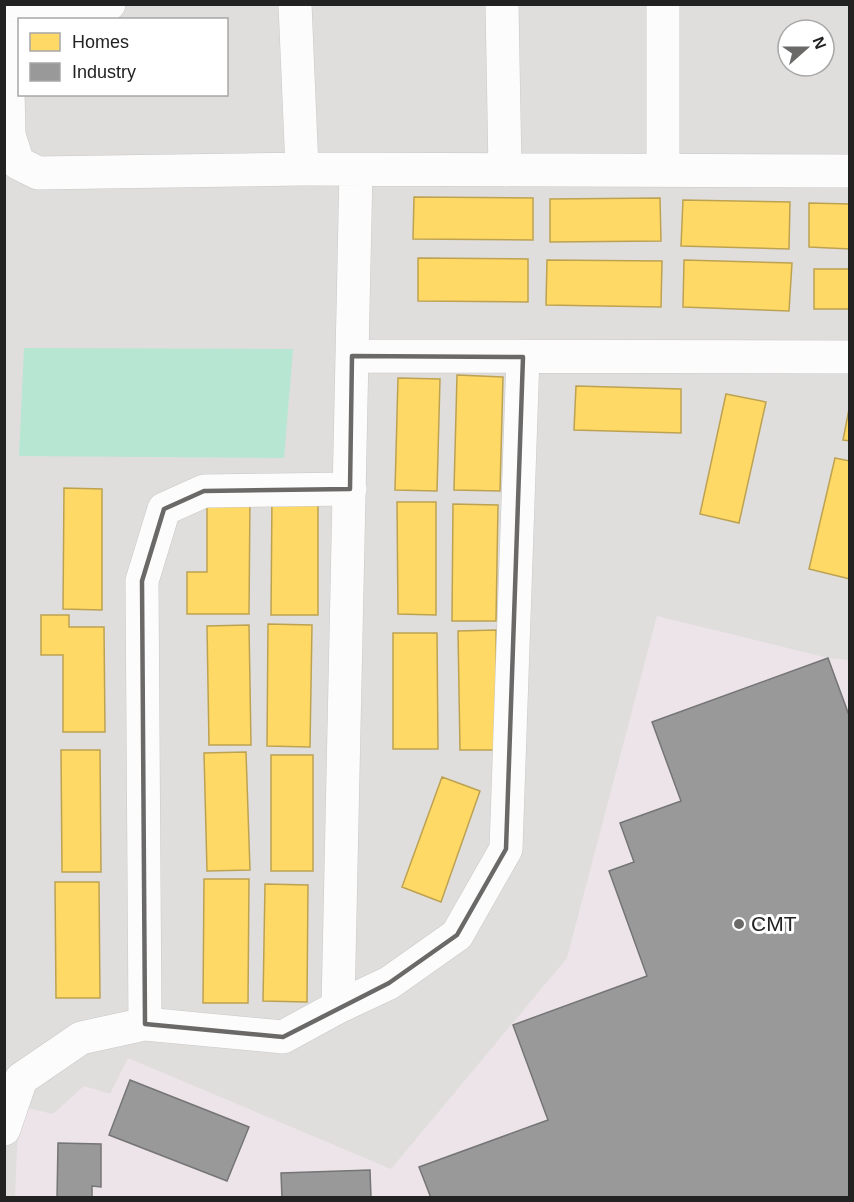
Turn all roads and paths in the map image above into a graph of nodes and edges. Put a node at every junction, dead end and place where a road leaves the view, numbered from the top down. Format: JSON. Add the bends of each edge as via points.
{"nodes":[{"id":1,"x":109,"y":4,"type":"edge"},
{"id":2,"x":295,"y":4,"type":"edge"},
{"id":3,"x":502,"y":4,"type":"edge"},
{"id":4,"x":663,"y":4,"type":"edge"},
{"id":5,"x":6,"y":5,"type":"edge"},
{"id":6,"x":302,"y":169,"type":"junction"},
{"id":7,"x":356,"y":170,"type":"junction"},
{"id":8,"x":505,"y":170,"type":"junction"},
{"id":9,"x":663,"y":170,"type":"junction"},
{"id":10,"x":849,"y":171,"type":"edge"},
{"id":11,"x":352,"y":356,"type":"junction"},
{"id":12,"x":523,"y":357,"type":"junction"},
{"id":13,"x":849,"y":357,"type":"edge"},
{"id":14,"x":350,"y":489,"type":"junction"},
{"id":15,"x":338,"y":1007,"type":"junction"},
{"id":16,"x":146,"y":1024,"type":"junction"},
{"id":17,"x":4,"y":1129,"type":"edge"}],
"edges":[{"from":1,"to":5,"type":"street"},
{"from":2,"to":6,"type":"street"},
{"from":3,"to":8,"type":"street"},
{"from":4,"to":9,"type":"street"},
{"from":5,"to":6,"type":"street","via":[[9,135],[18,163],[38,173]]},
{"from":6,"to":7,"type":"street"},
{"from":7,"to":8,"type":"street"},
{"from":7,"to":11,"type":"street"},
{"from":8,"to":9,"type":"street"},
{"from":9,"to":10,"type":"street"},
{"from":11,"to":12,"type":"street"},
{"from":11,"to":14,"type":"street"},
{"from":12,"to":13,"type":"street"},
{"from":12,"to":15,"type":"street","via":[[506,849],[457,935],[389,984]]},
{"from":14,"to":15,"type":"street"},
{"from":14,"to":16,"type":"street","via":[[204,491],[164,509],[142,581]]},
{"from":15,"to":16,"type":"street","via":[[283,1037]]},
{"from":16,"to":17,"type":"street","via":[[81,1038],[21,1079]]}]}
